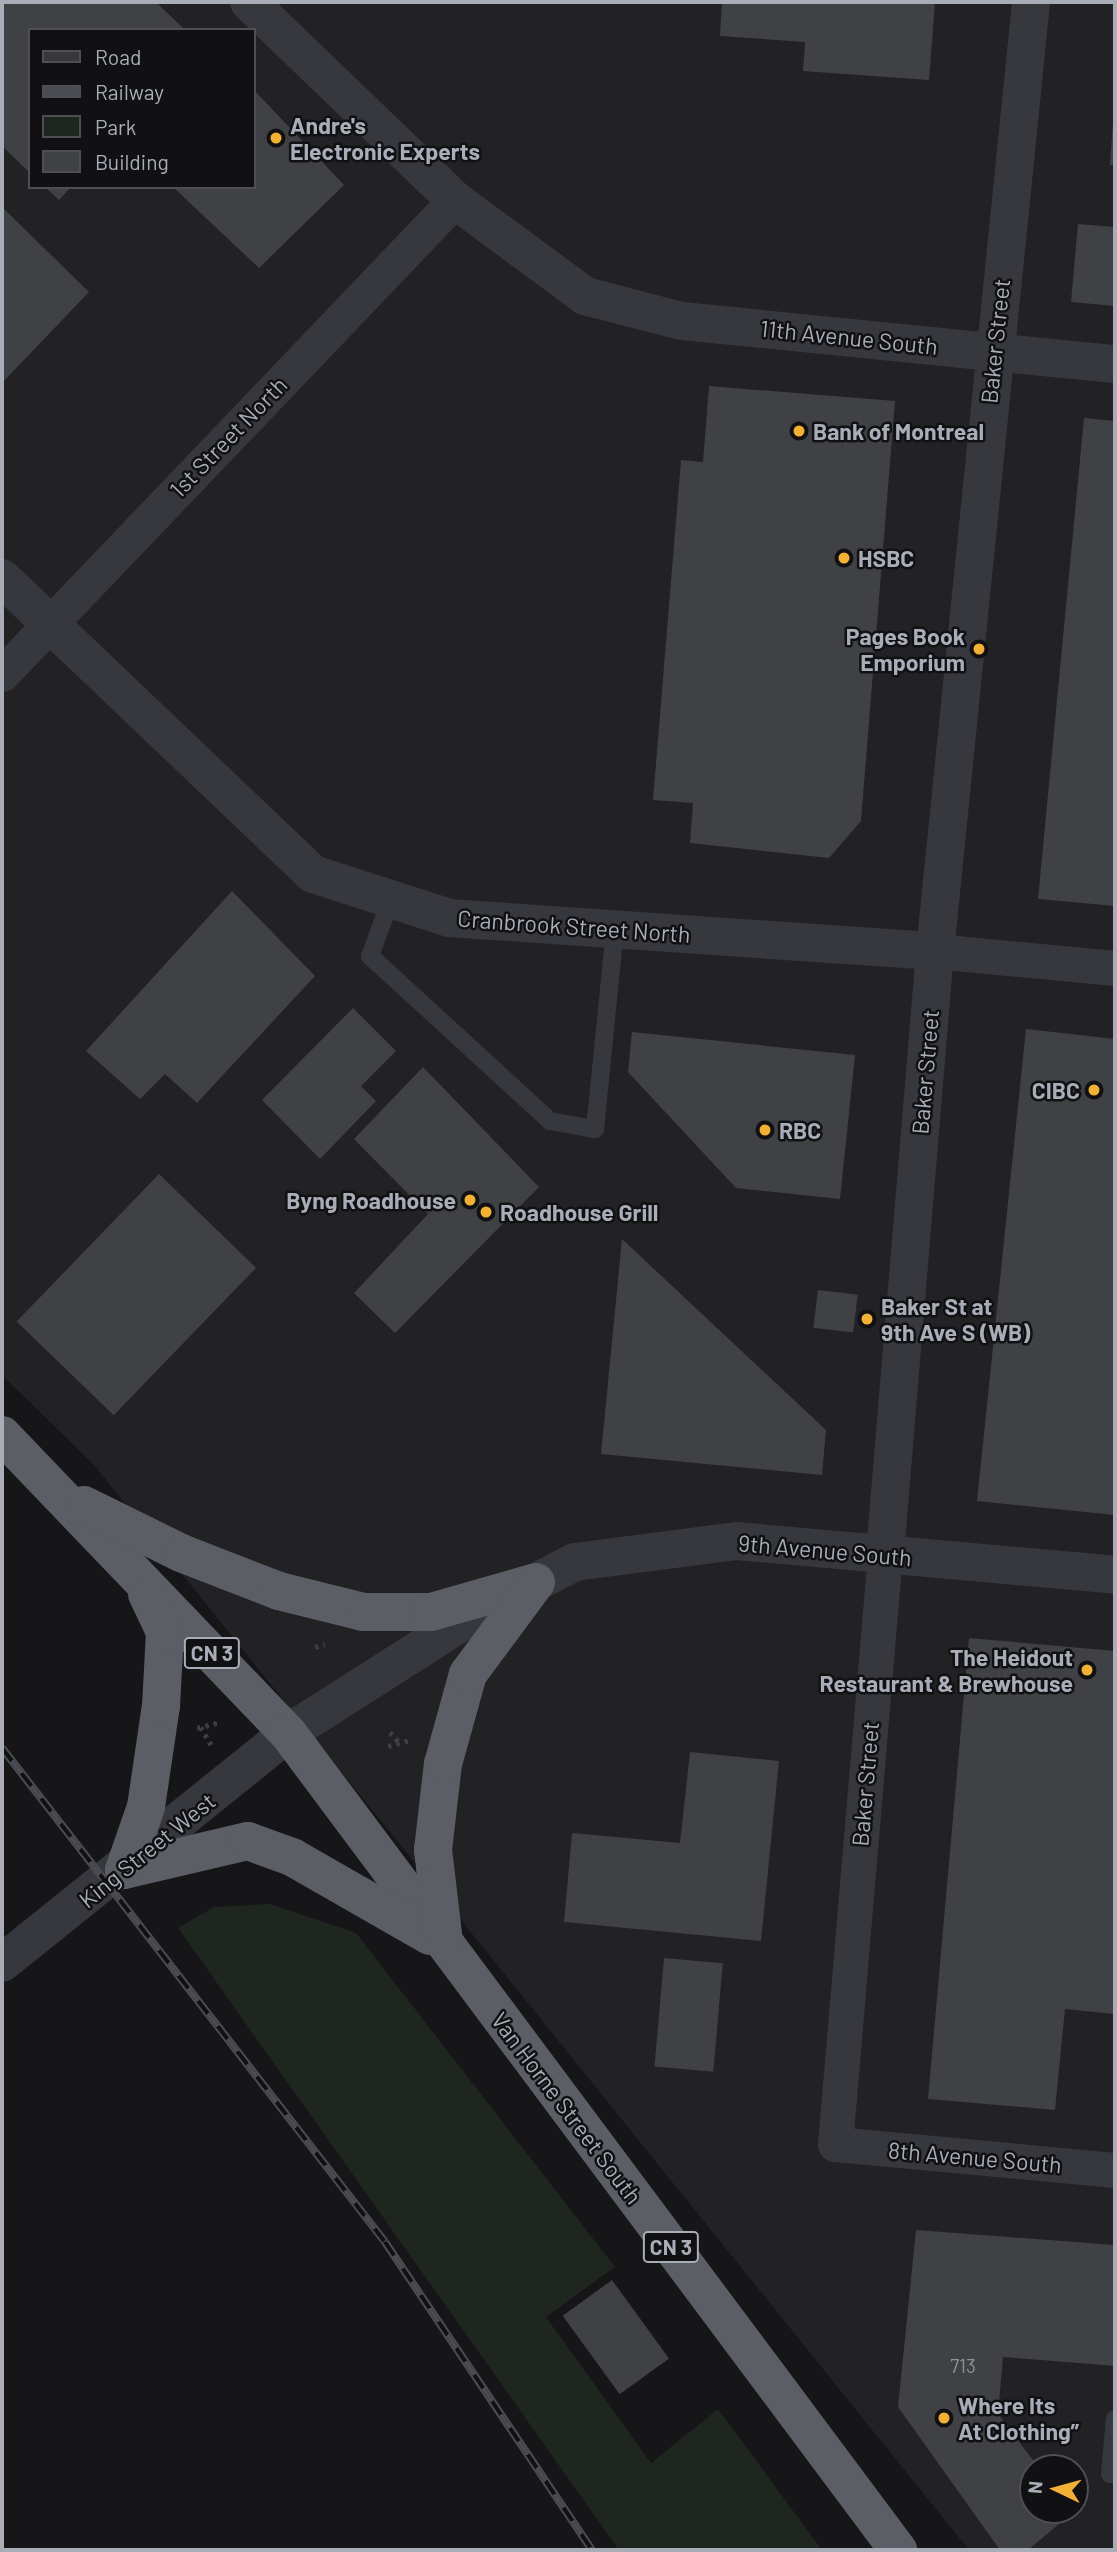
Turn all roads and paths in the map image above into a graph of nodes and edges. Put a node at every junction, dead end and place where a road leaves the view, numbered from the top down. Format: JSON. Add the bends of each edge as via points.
{"nodes":[{"id":1,"x":249,"y":2,"type":"edge"},
{"id":2,"x":1031,"y":2,"type":"edge"},
{"id":3,"x":455,"y":200,"type":"junction"},
{"id":4,"x":994,"y":352,"type":"junction"},
{"id":5,"x":1115,"y":364,"type":"edge"},
{"id":6,"x":2,"y":578,"type":"edge"},
{"id":7,"x":50,"y":623,"type":"junction"},
{"id":8,"x":2,"y":674,"type":"edge"},
{"id":9,"x":391,"y":899,"type":"junction"},
{"id":10,"x":615,"y":929,"type":"junction"},
{"id":11,"x":935,"y":951,"type":"junction"},
{"id":12,"x":1115,"y":968,"type":"edge"},
{"id":13,"x":2,"y":1435,"type":"edge"},
{"id":14,"x":59,"y":1492,"type":"junction"},
{"id":15,"x":885,"y":1554,"type":"junction"},
{"id":16,"x":137,"y":1574,"type":"junction"},
{"id":17,"x":1115,"y":1575,"type":"edge"},
{"id":18,"x":536,"y":1582,"type":"junction"},
{"id":19,"x":201,"y":1727,"type":"dead end"},
{"id":20,"x":390,"y":1732,"type":"dead end"},
{"id":21,"x":289,"y":1733,"type":"junction"},
{"id":22,"x":411,"y":1739,"type":"dead end"},
{"id":23,"x":400,"y":1743,"type":"junction"},
{"id":24,"x":388,"y":1746,"type":"dead end"},
{"id":25,"x":212,"y":1747,"type":"dead end"},
{"id":26,"x":124,"y":1870,"type":"junction"},
{"id":27,"x":444,"y":1944,"type":"junction"},
{"id":28,"x":2,"y":1963,"type":"edge"},
{"id":29,"x":835,"y":2144,"type":"joint"},
{"id":30,"x":1115,"y":2170,"type":"edge"},
{"id":31,"x":1115,"y":2419,"type":"edge"},
{"id":32,"x":1115,"y":2474,"type":"edge"},
{"id":33,"x":898,"y":2550,"type":"edge"}],
"edges":[{"from":1,"to":3,"type":"street"},
{"from":2,"to":4,"type":"street","name":"Baker Street"},
{"from":3,"to":4,"type":"street","name":"11th Avenue South","via":[[584,296],[682,321]]},
{"from":3,"to":7,"type":"street","name":"1st Street North"},
{"from":4,"to":5,"type":"street","name":"11th Avenue South"},
{"from":4,"to":11,"type":"street","name":"Baker Street"},
{"from":6,"to":7,"type":"street","name":"Cranbrook Street North"},
{"from":7,"to":8,"type":"street","name":"1st Street North"},
{"from":7,"to":9,"type":"street","name":"Cranbrook Street North","via":[[313,874]]},
{"from":9,"to":10,"type":"street","name":"Cranbrook Street North","via":[[449,918]]},
{"from":9,"to":10,"type":"lane","via":[[370,956],[550,1121],[594,1129]]},
{"from":10,"to":11,"type":"street","name":"Cranbrook Street North"},
{"from":11,"to":12,"type":"street"},
{"from":11,"to":15,"type":"street","name":"Baker Street"},
{"from":13,"to":14,"type":"highway","number":"CN 3"},
{"from":14,"to":16,"type":"highway","number":"CN 3"},
{"from":14,"to":18,"type":"highway","via":[[181,1553],[279,1591],[363,1612],[431,1612]]},
{"from":15,"to":17,"type":"street","name":"9th Avenue South"},
{"from":15,"to":18,"type":"street","name":"9th Avenue South","via":[[737,1541],[575,1562]]},
{"from":15,"to":29,"type":"street","name":"Baker Street"},
{"from":16,"to":21,"type":"highway","number":"CN 3"},
{"from":16,"to":26,"type":"highway","via":[[165,1632],[146,1808]]},
{"from":18,"to":21,"type":"street","name":"9th Avenue South"},
{"from":18,"to":27,"type":"highway","via":[[468,1674],[443,1764],[433,1850]]},
{"from":19,"to":25,"type":"path"},
{"from":20,"to":23,"type":"path"},
{"from":21,"to":26,"type":"street","name":"King Street West"},
{"from":21,"to":27,"type":"highway","name":"Van Horne Street South","number":"CN 3"},
{"from":22,"to":23,"type":"path"},
{"from":23,"to":24,"type":"path"},
{"from":26,"to":27,"type":"highway","via":[[248,1841],[292,1857]]},
{"from":26,"to":28,"type":"street","name":"King Street West"},
{"from":27,"to":33,"type":"highway","name":"Van Horne Street South","number":"CN 3"},
{"from":29,"to":30,"type":"street","name":"8th Avenue South"},
{"from":31,"to":32,"type":"lane","via":[[1110,2474]]}]}
